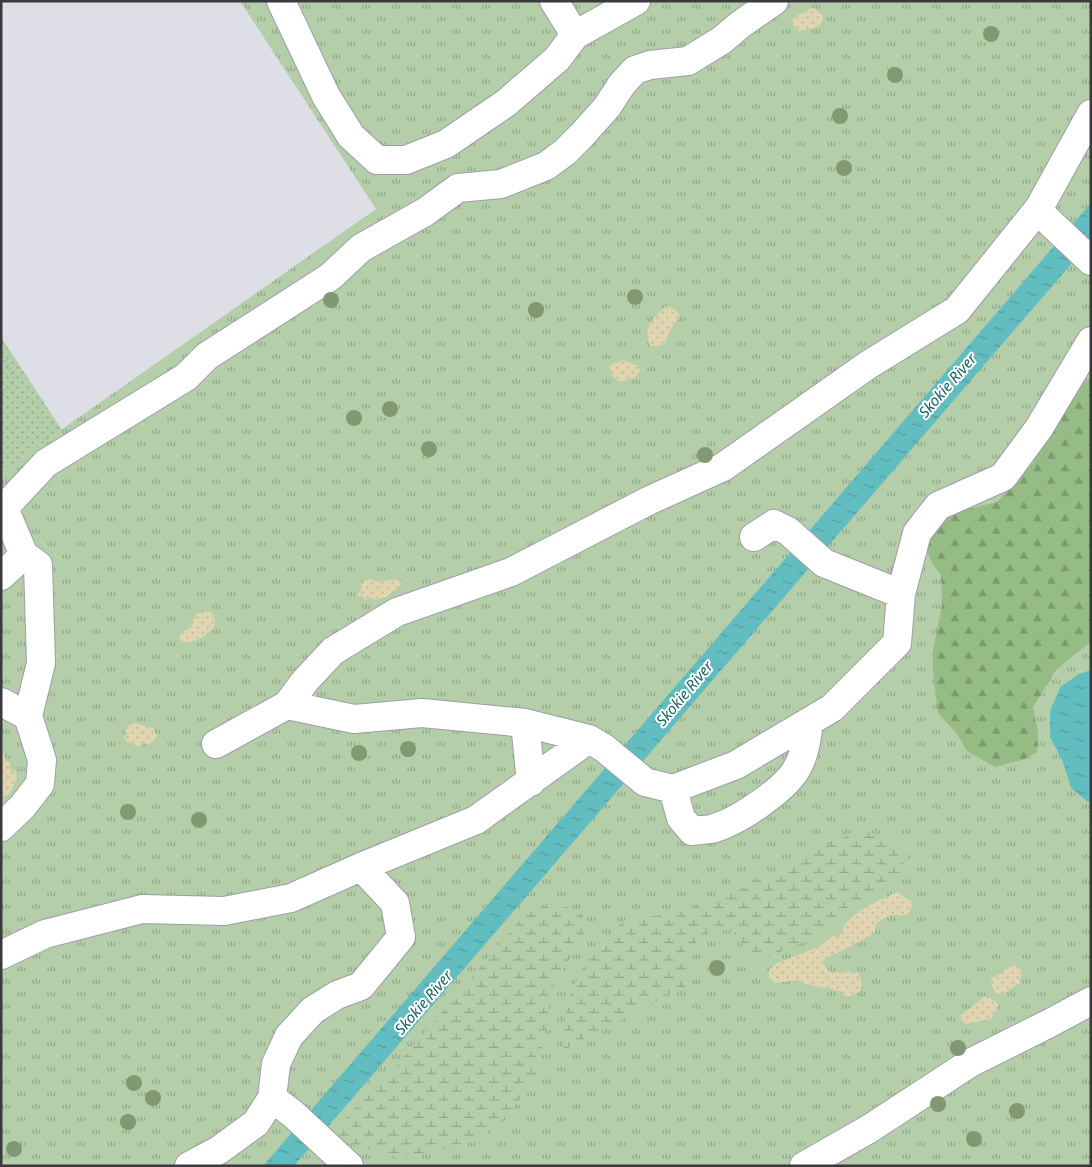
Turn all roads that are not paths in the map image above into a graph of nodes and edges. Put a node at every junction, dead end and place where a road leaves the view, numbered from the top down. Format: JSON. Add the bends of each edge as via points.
{"nodes":[{"id":1,"x":282,"y":1,"type":"edge"},
{"id":2,"x":554,"y":1,"type":"edge"},
{"id":3,"x":636,"y":1,"type":"edge"},
{"id":4,"x":774,"y":1,"type":"edge"},
{"id":5,"x":575,"y":35,"type":"junction"},
{"id":6,"x":1091,"y":114,"type":"edge"},
{"id":7,"x":1045,"y":219,"type":"junction"},
{"id":8,"x":1088,"y":260,"type":"edge"},
{"id":9,"x":1091,"y":341,"type":"edge"},
{"id":10,"x":754,"y":536,"type":"dead end"},
{"id":11,"x":24,"y":555,"type":"junction"},
{"id":12,"x":1,"y":576,"type":"edge"},
{"id":13,"x":901,"y":594,"type":"junction"},
{"id":14,"x":1,"y":702,"type":"edge"},
{"id":15,"x":287,"y":705,"type":"junction"},
{"id":16,"x":28,"y":716,"type":"junction"},
{"id":17,"x":809,"y":722,"type":"junction"},
{"id":18,"x":525,"y":723,"type":"junction"},
{"id":19,"x":216,"y":744,"type":"dead end"},
{"id":20,"x":598,"y":745,"type":"junction"},
{"id":21,"x":531,"y":782,"type":"junction"},
{"id":22,"x":673,"y":789,"type":"junction"},
{"id":23,"x":1,"y":827,"type":"edge"},
{"id":24,"x":361,"y":867,"type":"junction"},
{"id":25,"x":1,"y":954,"type":"edge"},
{"id":26,"x":1091,"y":1001,"type":"edge"},
{"id":27,"x":282,"y":1106,"type":"junction"},
{"id":28,"x":341,"y":1159,"type":"edge"},
{"id":29,"x":189,"y":1166,"type":"edge"},
{"id":30,"x":804,"y":1166,"type":"edge"}],
"edges":[{"from":1,"to":5,"type":"lane","via":[[326,96],[350,136],[377,160],[406,160],[446,144],[506,103],[557,59]]},
{"from":2,"to":5,"type":"lane"},
{"from":3,"to":5,"type":"lane"},
{"from":4,"to":11,"type":"lane","via":[[688,61],[635,70],[582,135],[546,166],[501,184],[458,188],[425,212],[361,248],[330,277],[207,356],[186,377],[46,463],[4,508]]},
{"from":6,"to":7,"type":"lane"},
{"from":7,"to":8,"type":"lane"},
{"from":7,"to":15,"type":"lane","via":[[957,310],[868,365],[723,467],[648,501],[511,572],[397,612],[333,651]]},
{"from":9,"to":13,"type":"lane","via":[[1039,428],[1003,477],[938,506],[917,533]]},
{"from":10,"to":13,"type":"lane","via":[[774,524],[788,531],[824,562]]},
{"from":11,"to":12,"type":"lane"},
{"from":11,"to":16,"type":"lane","via":[[38,565],[42,663]]},
{"from":13,"to":17,"type":"lane","via":[[897,642],[832,708]]},
{"from":14,"to":16,"type":"lane"},
{"from":15,"to":18,"type":"lane","via":[[354,719],[422,714]]},
{"from":15,"to":19,"type":"lane"},
{"from":16,"to":23,"type":"lane","via":[[42,760],[40,784]]},
{"from":17,"to":22,"type":"lane","via":[[736,765]]},
{"from":17,"to":22,"type":"lane","via":[[806,745],[796,770],[751,810],[712,828],[692,831],[681,818]]},
{"from":18,"to":20,"type":"lane"},
{"from":18,"to":21,"type":"lane"},
{"from":20,"to":21,"type":"lane"},
{"from":20,"to":22,"type":"lane","via":[[645,782]]},
{"from":21,"to":24,"type":"lane","via":[[476,820]]},
{"from":24,"to":25,"type":"lane","via":[[292,898],[224,911],[142,909],[45,934]]},
{"from":24,"to":27,"type":"lane","via":[[395,903],[401,937],[361,986],[337,995],[313,1010],[288,1036],[276,1064]]},
{"from":26,"to":30,"type":"lane","via":[[970,1063],[869,1129]]},
{"from":27,"to":28,"type":"lane"},
{"from":27,"to":29,"type":"lane","via":[[219,1150]]}]}
